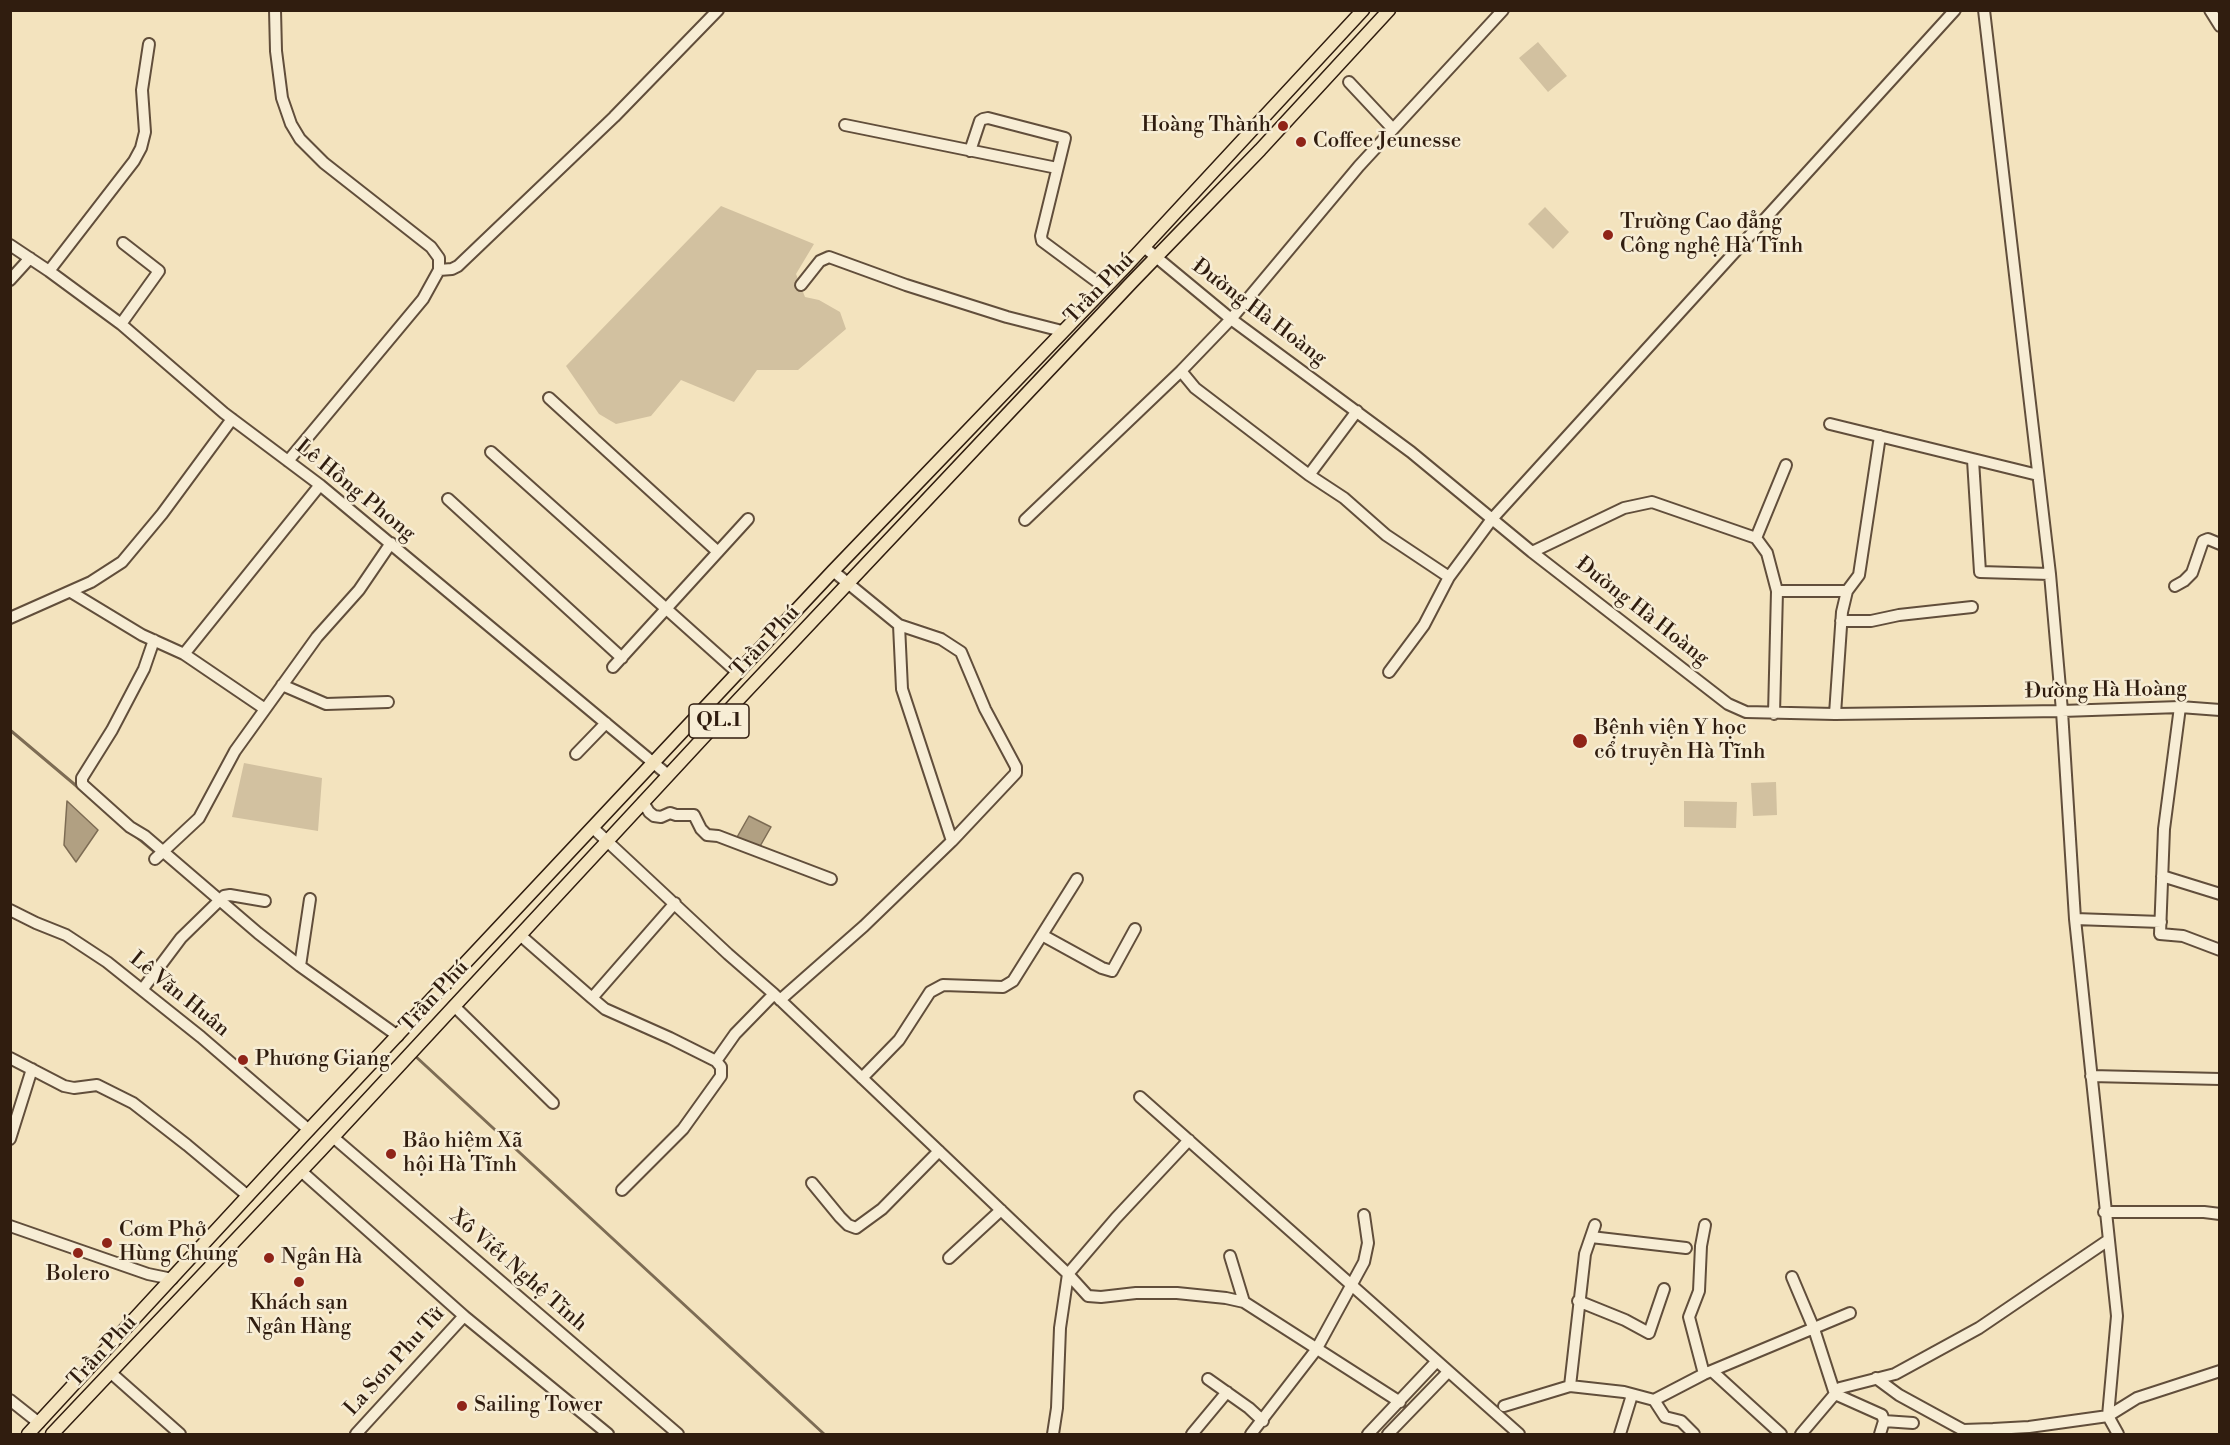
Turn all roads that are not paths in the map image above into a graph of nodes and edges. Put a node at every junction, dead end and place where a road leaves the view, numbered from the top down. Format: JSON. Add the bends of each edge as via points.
{"nodes":[{"id":1,"x":275,"y":10,"type":"edge"},
{"id":2,"x":718,"y":10,"type":"edge"},
{"id":3,"x":1364,"y":10,"type":"edge"},
{"id":4,"x":1389,"y":10,"type":"edge"},
{"id":5,"x":1503,"y":10,"type":"edge"},
{"id":6,"x":1955,"y":10,"type":"edge"},
{"id":7,"x":1984,"y":10,"type":"edge"},
{"id":8,"x":2210,"y":10,"type":"edge"},
{"id":9,"x":2220,"y":26,"type":"edge"},
{"id":10,"x":149,"y":44,"type":"dead end"},
{"id":11,"x":1349,"y":82,"type":"dead end"},
{"id":12,"x":845,"y":125,"type":"dead end"},
{"id":13,"x":1393,"y":129,"type":"junction"},
{"id":14,"x":970,"y":151,"type":"junction"},
{"id":15,"x":1057,"y":168,"type":"junction"},
{"id":16,"x":123,"y":243,"type":"dead end"},
{"id":17,"x":10,"y":245,"type":"edge"},
{"id":18,"x":1144,"y":247,"type":"junction"},
{"id":19,"x":30,"y":258,"type":"junction"},
{"id":20,"x":1157,"y":258,"type":"junction"},
{"id":21,"x":438,"y":270,"type":"junction"},
{"id":22,"x":49,"y":271,"type":"junction"},
{"id":23,"x":10,"y":280,"type":"edge"},
{"id":24,"x":801,"y":285,"type":"dead end"},
{"id":25,"x":1104,"y":286,"type":"junction"},
{"id":26,"x":1231,"y":319,"type":"junction"},
{"id":27,"x":121,"y":324,"type":"junction"},
{"id":28,"x":1062,"y":331,"type":"junction"},
{"id":29,"x":1181,"y":371,"type":"junction"},
{"id":30,"x":549,"y":398,"type":"dead end"},
{"id":31,"x":1357,"y":411,"type":"junction"},
{"id":32,"x":232,"y":419,"type":"junction"},
{"id":33,"x":1830,"y":424,"type":"dead end"},
{"id":34,"x":1880,"y":436,"type":"junction"},
{"id":35,"x":492,"y":452,"type":"dead end"},
{"id":36,"x":1973,"y":460,"type":"junction"},
{"id":37,"x":288,"y":461,"type":"junction"},
{"id":38,"x":1786,"y":465,"type":"dead end"},
{"id":39,"x":1309,"y":475,"type":"junction"},
{"id":40,"x":2038,"y":475,"type":"junction"},
{"id":41,"x":320,"y":485,"type":"junction"},
{"id":42,"x":448,"y":499,"type":"dead end"},
{"id":43,"x":748,"y":519,"type":"dead end"},
{"id":44,"x":1492,"y":519,"type":"junction"},
{"id":45,"x":1025,"y":520,"type":"dead end"},
{"id":46,"x":1756,"y":538,"type":"junction"},
{"id":47,"x":391,"y":543,"type":"junction"},
{"id":48,"x":2220,"y":544,"type":"edge"},
{"id":49,"x":718,"y":552,"type":"junction"},
{"id":50,"x":1532,"y":552,"type":"junction"},
{"id":51,"x":833,"y":571,"type":"junction"},
{"id":52,"x":2050,"y":574,"type":"junction"},
{"id":53,"x":1449,"y":577,"type":"junction"},
{"id":54,"x":849,"y":583,"type":"junction"},
{"id":55,"x":2175,"y":586,"type":"dead end"},
{"id":56,"x":1777,"y":591,"type":"junction"},
{"id":57,"x":1847,"y":591,"type":"junction"},
{"id":58,"x":71,"y":592,"type":"junction"},
{"id":59,"x":1972,"y":607,"type":"dead end"},
{"id":60,"x":667,"y":609,"type":"junction"},
{"id":61,"x":10,"y":618,"type":"edge"},
{"id":62,"x":1841,"y":621,"type":"junction"},
{"id":63,"x":899,"y":625,"type":"junction"},
{"id":64,"x":154,"y":640,"type":"junction"},
{"id":65,"x":184,"y":654,"type":"junction"},
{"id":66,"x":622,"y":658,"type":"junction"},
{"id":67,"x":613,"y":667,"type":"dead end"},
{"id":68,"x":1389,"y":672,"type":"dead end"},
{"id":69,"x":738,"y":673,"type":"junction"},
{"id":70,"x":282,"y":685,"type":"junction"},
{"id":71,"x":387,"y":702,"type":"dead end"},
{"id":72,"x":2180,"y":707,"type":"junction"},
{"id":73,"x":265,"y":709,"type":"junction"},
{"id":74,"x":2220,"y":710,"type":"edge"},
{"id":75,"x":2062,"y":711,"type":"junction"},
{"id":76,"x":1774,"y":714,"type":"junction"},
{"id":77,"x":1835,"y":714,"type":"junction"},
{"id":78,"x":606,"y":723,"type":"junction"},
{"id":79,"x":576,"y":754,"type":"dead end"},
{"id":80,"x":654,"y":762,"type":"junction"},
{"id":81,"x":668,"y":775,"type":"junction"},
{"id":82,"x":643,"y":802,"type":"junction"},
{"id":83,"x":593,"y":828,"type":"junction"},
{"id":84,"x":607,"y":841,"type":"junction"},
{"id":85,"x":952,"y":842,"type":"junction"},
{"id":86,"x":159,"y":855,"type":"junction"},
{"id":87,"x":2162,"y":876,"type":"junction"},
{"id":88,"x":831,"y":879,"type":"dead end"},
{"id":89,"x":1077,"y":879,"type":"dead end"},
{"id":90,"x":2220,"y":894,"type":"edge"},
{"id":91,"x":310,"y":899,"type":"dead end"},
{"id":92,"x":265,"y":901,"type":"dead end"},
{"id":93,"x":215,"y":903,"type":"junction"},
{"id":94,"x":675,"y":903,"type":"junction"},
{"id":95,"x":10,"y":910,"type":"edge"},
{"id":96,"x":2075,"y":919,"type":"junction"},
{"id":97,"x":2161,"y":922,"type":"junction"},
{"id":98,"x":1135,"y":929,"type":"dead end"},
{"id":99,"x":520,"y":934,"type":"junction"},
{"id":100,"x":1042,"y":935,"type":"junction"},
{"id":101,"x":2220,"y":950,"type":"edge"},
{"id":102,"x":300,"y":966,"type":"junction"},
{"id":103,"x":141,"y":990,"type":"junction"},
{"id":104,"x":777,"y":997,"type":"junction"},
{"id":105,"x":592,"y":998,"type":"junction"},
{"id":106,"x":454,"y":1006,"type":"junction"},
{"id":107,"x":398,"y":1036,"type":"junction"},
{"id":108,"x":10,"y":1058,"type":"edge"},
{"id":109,"x":716,"y":1061,"type":"junction"},
{"id":110,"x":32,"y":1069,"type":"junction"},
{"id":111,"x":2091,"y":1076,"type":"junction"},
{"id":112,"x":861,"y":1078,"type":"junction"},
{"id":113,"x":2220,"y":1078,"type":"edge"},
{"id":114,"x":1140,"y":1097,"type":"dead end"},
{"id":115,"x":553,"y":1103,"type":"dead end"},
{"id":116,"x":309,"y":1130,"type":"junction"},
{"id":117,"x":333,"y":1137,"type":"junction"},
{"id":118,"x":10,"y":1138,"type":"edge"},
{"id":119,"x":1189,"y":1140,"type":"junction"},
{"id":120,"x":939,"y":1151,"type":"junction"},
{"id":121,"x":302,"y":1171,"type":"junction"},
{"id":122,"x":812,"y":1183,"type":"dead end"},
{"id":123,"x":622,"y":1190,"type":"dead end"},
{"id":124,"x":248,"y":1196,"type":"junction"},
{"id":125,"x":1001,"y":1210,"type":"junction"},
{"id":126,"x":2104,"y":1212,"type":"junction"},
{"id":127,"x":2220,"y":1214,"type":"edge"},
{"id":128,"x":1364,"y":1215,"type":"dead end"},
{"id":129,"x":1595,"y":1225,"type":"dead end"},
{"id":130,"x":1705,"y":1225,"type":"dead end"},
{"id":131,"x":10,"y":1226,"type":"edge"},
{"id":132,"x":1591,"y":1237,"type":"junction"},
{"id":133,"x":2107,"y":1241,"type":"junction"},
{"id":134,"x":1686,"y":1248,"type":"dead end"},
{"id":135,"x":1230,"y":1256,"type":"dead end"},
{"id":136,"x":949,"y":1258,"type":"dead end"},
{"id":137,"x":1068,"y":1274,"type":"junction"},
{"id":138,"x":1792,"y":1277,"type":"dead end"},
{"id":139,"x":172,"y":1279,"type":"junction"},
{"id":140,"x":1352,"y":1286,"type":"junction"},
{"id":141,"x":1664,"y":1289,"type":"dead end"},
{"id":142,"x":1578,"y":1301,"type":"junction"},
{"id":143,"x":1244,"y":1302,"type":"junction"},
{"id":144,"x":1850,"y":1313,"type":"dead end"},
{"id":145,"x":464,"y":1316,"type":"junction"},
{"id":146,"x":1814,"y":1329,"type":"junction"},
{"id":147,"x":1316,"y":1350,"type":"junction"},
{"id":148,"x":1436,"y":1362,"type":"junction"},
{"id":149,"x":2220,"y":1371,"type":"edge"},
{"id":150,"x":110,"y":1372,"type":"junction"},
{"id":151,"x":1448,"y":1372,"type":"junction"},
{"id":152,"x":1708,"y":1373,"type":"junction"},
{"id":153,"x":1876,"y":1378,"type":"junction"},
{"id":154,"x":1208,"y":1379,"type":"dead end"},
{"id":155,"x":1570,"y":1386,"type":"junction"},
{"id":156,"x":1227,"y":1392,"type":"junction"},
{"id":157,"x":1835,"y":1394,"type":"junction"},
{"id":158,"x":1632,"y":1395,"type":"junction"},
{"id":159,"x":10,"y":1400,"type":"edge"},
{"id":160,"x":1654,"y":1400,"type":"junction"},
{"id":161,"x":1400,"y":1402,"type":"junction"},
{"id":162,"x":1504,"y":1406,"type":"dead end"},
{"id":163,"x":2108,"y":1416,"type":"junction"},
{"id":164,"x":1263,"y":1421,"type":"junction"},
{"id":165,"x":39,"y":1422,"type":"junction"},
{"id":166,"x":1884,"y":1422,"type":"junction"},
{"id":167,"x":1913,"y":1423,"type":"dead end"},
{"id":168,"x":1962,"y":1432,"type":"edge"},
{"id":169,"x":1995,"y":1432,"type":"edge"},
{"id":170,"x":28,"y":1434,"type":"edge"},
{"id":171,"x":52,"y":1434,"type":"edge"},
{"id":172,"x":180,"y":1434,"type":"edge"},
{"id":173,"x":356,"y":1434,"type":"edge"},
{"id":174,"x":608,"y":1434,"type":"edge"},
{"id":175,"x":678,"y":1434,"type":"edge"},
{"id":176,"x":1053,"y":1434,"type":"edge"},
{"id":177,"x":1192,"y":1434,"type":"edge"},
{"id":178,"x":1251,"y":1434,"type":"edge"},
{"id":179,"x":1368,"y":1434,"type":"edge"},
{"id":180,"x":1388,"y":1434,"type":"edge"},
{"id":181,"x":1519,"y":1434,"type":"edge"},
{"id":182,"x":1620,"y":1434,"type":"edge"},
{"id":183,"x":1694,"y":1434,"type":"edge"},
{"id":184,"x":1781,"y":1434,"type":"edge"},
{"id":185,"x":1801,"y":1434,"type":"edge"},
{"id":186,"x":1880,"y":1434,"type":"edge"},
{"id":187,"x":2118,"y":1434,"type":"edge"}],
"edges":[{"from":1,"to":21,"type":"street","via":[[282,98],[300,139],[324,163],[431,247],[439,258]]},
{"from":2,"to":21,"type":"street","via":[[614,117],[458,266]]},
{"from":3,"to":18,"type":"main road","name":"Trần Phú","number":"QL.1"},
{"from":4,"to":20,"type":"main road","name":"Trần Phú","number":"QL.1"},
{"from":5,"to":13,"type":"street"},
{"from":6,"to":44,"type":"street"},
{"from":7,"to":40,"type":"street"},
{"from":8,"to":9,"type":"street"},
{"from":10,"to":22,"type":"street","via":[[142,90],[145,132],[141,148]]},
{"from":11,"to":13,"type":"street"},
{"from":12,"to":14,"type":"street"},
{"from":13,"to":26,"type":"street"},
{"from":14,"to":15,"type":"street"},
{"from":14,"to":15,"type":"street","via":[[980,121],[988,118],[1065,138]]},
{"from":15,"to":25,"type":"street","via":[[1042,242]]},
{"from":16,"to":27,"type":"street","via":[[159,271]]},
{"from":17,"to":19,"type":"street","name":"Lê Hồng Phong"},
{"from":18,"to":20,"type":"street","name":"Đường Hà Hoàng"},
{"from":18,"to":25,"type":"main road","name":"Trần Phú","number":"QL.1"},
{"from":19,"to":22,"type":"street","name":"Lê Hồng Phong"},
{"from":19,"to":23,"type":"street"},
{"from":20,"to":26,"type":"street","name":"Đường Hà Hoàng"},
{"from":20,"to":54,"type":"main road","name":"Trần Phú","number":"QL.1"},
{"from":21,"to":37,"type":"street","via":[[423,299]]},
{"from":22,"to":27,"type":"street","name":"Lê Hồng Phong"},
{"from":24,"to":28,"type":"street","via":[[820,261],[829,256],[906,285]]},
{"from":25,"to":28,"type":"main road","name":"Trần Phú","number":"QL.1"},
{"from":26,"to":29,"type":"street"},
{"from":26,"to":31,"type":"street","name":"Đường Hà Hoàng"},
{"from":27,"to":32,"type":"street","name":"Lê Hồng Phong"},
{"from":28,"to":51,"type":"main road","name":"Trần Phú","number":"QL.1"},
{"from":29,"to":39,"type":"street","via":[[1195,388]]},
{"from":29,"to":45,"type":"street"},
{"from":30,"to":49,"type":"street"},
{"from":31,"to":39,"type":"street"},
{"from":31,"to":44,"type":"street","name":"Đường Hà Hoàng"},
{"from":32,"to":37,"type":"street","name":"Lê Hồng Phong"},
{"from":32,"to":58,"type":"street","via":[[122,562]]},
{"from":33,"to":34,"type":"street"},
{"from":34,"to":36,"type":"street"},
{"from":34,"to":57,"type":"street","via":[[1859,575]]},
{"from":35,"to":60,"type":"street"},
{"from":36,"to":40,"type":"street"},
{"from":36,"to":52,"type":"street","via":[[1980,572]]},
{"from":37,"to":41,"type":"street","name":"Lê Hồng Phong"},
{"from":38,"to":46,"type":"street"},
{"from":39,"to":53,"type":"street","via":[[1344,498],[1386,535]]},
{"from":40,"to":52,"type":"street"},
{"from":41,"to":47,"type":"street","name":"Lê Hồng Phong"},
{"from":41,"to":65,"type":"street"},
{"from":42,"to":66,"type":"street"},
{"from":43,"to":49,"type":"street"},
{"from":44,"to":50,"type":"street","name":"Đường Hà Hoàng"},
{"from":44,"to":53,"type":"street"},
{"from":46,"to":50,"type":"street","via":[[1652,502],[1624,508]]},
{"from":46,"to":56,"type":"street","via":[[1767,553]]},
{"from":47,"to":70,"type":"street","via":[[359,590],[317,637]]},
{"from":47,"to":78,"type":"street","name":"Lê Hồng Phong"},
{"from":48,"to":55,"type":"street","via":[[2203,541],[2192,573]]},
{"from":49,"to":60,"type":"street"},
{"from":50,"to":76,"type":"street","name":"Đường Hà Hoàng","via":[[1728,704],[1746,712]]},
{"from":51,"to":54,"type":"street"},
{"from":51,"to":69,"type":"main road","name":"Trần Phú","number":"QL.1"},
{"from":52,"to":75,"type":"street"},
{"from":53,"to":68,"type":"street","via":[[1424,625]]},
{"from":54,"to":63,"type":"street"},
{"from":54,"to":81,"type":"main road","name":"Trần Phú","number":"QL.1"},
{"from":56,"to":57,"type":"street"},
{"from":56,"to":76,"type":"street"},
{"from":57,"to":62,"type":"street"},
{"from":58,"to":61,"type":"street"},
{"from":58,"to":64,"type":"street"},
{"from":59,"to":62,"type":"street","via":[[1871,621]]},
{"from":60,"to":66,"type":"street"},
{"from":60,"to":69,"type":"street"},
{"from":62,"to":77,"type":"street"},
{"from":63,"to":85,"type":"street","via":[[902,689]]},
{"from":63,"to":85,"type":"street","via":[[941,639],[961,652],[1016,767],[1016,773]]},
{"from":64,"to":65,"type":"street"},
{"from":64,"to":86,"type":"street","via":[[144,669],[82,784],[145,836]]},
{"from":65,"to":73,"type":"street"},
{"from":66,"to":67,"type":"street"},
{"from":69,"to":80,"type":"main road","name":"Trần Phú","number":"QL.1"},
{"from":70,"to":71,"type":"street","via":[[326,704]]},
{"from":70,"to":73,"type":"street"},
{"from":72,"to":74,"type":"street","name":"Đường Hà Hoàng"},
{"from":72,"to":75,"type":"street","name":"Đường Hà Hoàng"},
{"from":72,"to":87,"type":"street"},
{"from":73,"to":86,"type":"street","via":[[235,751],[199,818]]},
{"from":75,"to":77,"type":"street","name":"Đường Hà Hoàng"},
{"from":75,"to":96,"type":"street"},
{"from":76,"to":77,"type":"street","name":"Đường Hà Hoàng"},
{"from":78,"to":79,"type":"street"},
{"from":78,"to":80,"type":"street","name":"Lê Hồng Phong"},
{"from":80,"to":81,"type":"street","name":"Lê Hồng Phong"},
{"from":80,"to":83,"type":"main road","name":"Trần Phú","number":"QL.1"},
{"from":81,"to":82,"type":"main road","name":"Trần Phú","number":"QL.1"},
{"from":82,"to":84,"type":"main road","name":"Trần Phú","number":"QL.1"},
{"from":82,"to":88,"type":"street","via":[[654,816],[694,815],[707,835]]},
{"from":83,"to":84,"type":"street"},
{"from":83,"to":107,"type":"main road","name":"Trần Phú","number":"QL.1"},
{"from":84,"to":94,"type":"street"},
{"from":84,"to":99,"type":"main road","name":"Trần Phú","number":"QL.1"},
{"from":85,"to":104,"type":"street","via":[[864,926]]},
{"from":86,"to":93,"type":"street"},
{"from":87,"to":90,"type":"street"},
{"from":87,"to":97,"type":"street"},
{"from":89,"to":100,"type":"street"},
{"from":91,"to":102,"type":"street"},
{"from":92,"to":93,"type":"street","via":[[230,895]]},
{"from":93,"to":102,"type":"street"},
{"from":93,"to":103,"type":"street","via":[[181,938]]},
{"from":94,"to":104,"type":"street"},
{"from":94,"to":105,"type":"street"},
{"from":95,"to":103,"type":"street","name":"Lê Văn Huân","via":[[66,934]]},
{"from":96,"to":97,"type":"street"},
{"from":96,"to":111,"type":"street"},
{"from":97,"to":101,"type":"street","via":[[2160,934],[2183,936]]},
{"from":98,"to":100,"type":"street","via":[[1112,971]]},
{"from":99,"to":105,"type":"street"},
{"from":99,"to":106,"type":"main road","name":"Trần Phú","number":"QL.1"},
{"from":100,"to":112,"type":"street","via":[[1019,972],[1003,987],[943,985],[930,992],[899,1040]]},
{"from":102,"to":107,"type":"street"},
{"from":103,"to":116,"type":"street","name":"Lê Văn Huân"},
{"from":104,"to":109,"type":"street","via":[[735,1034]]},
{"from":104,"to":112,"type":"street"},
{"from":105,"to":109,"type":"street","via":[[605,1009]]},
{"from":106,"to":115,"type":"street"},
{"from":106,"to":117,"type":"main road","name":"Trần Phú","number":"QL.1"},
{"from":107,"to":116,"type":"main road","name":"Trần Phú","number":"QL.1"},
{"from":108,"to":110,"type":"street"},
{"from":109,"to":123,"type":"street","via":[[722,1067],[713,1090],[682,1129]]},
{"from":110,"to":118,"type":"street"},
{"from":110,"to":124,"type":"street","via":[[52,1082],[74,1088],[105,1087],[133,1103]]},
{"from":111,"to":113,"type":"street"},
{"from":111,"to":126,"type":"street"},
{"from":112,"to":120,"type":"street"},
{"from":114,"to":119,"type":"street"},
{"from":116,"to":124,"type":"main road","name":"Trần Phú","number":"QL.1"},
{"from":117,"to":121,"type":"main road","name":"Trần Phú","number":"QL.1"},
{"from":117,"to":175,"type":"street","name":"Xô Viết Nghệ Tĩnh"},
{"from":119,"to":137,"type":"street"},
{"from":119,"to":140,"type":"street"},
{"from":120,"to":122,"type":"street","via":[[882,1209],[856,1228],[840,1217]]},
{"from":120,"to":125,"type":"street"},
{"from":121,"to":145,"type":"street"},
{"from":121,"to":150,"type":"main road","name":"Trần Phú","number":"QL.1"},
{"from":124,"to":139,"type":"main road","name":"Trần Phú","number":"QL.1"},
{"from":125,"to":136,"type":"street"},
{"from":125,"to":137,"type":"street"},
{"from":126,"to":127,"type":"street"},
{"from":126,"to":133,"type":"street"},
{"from":128,"to":140,"type":"street","via":[[1367,1251]]},
{"from":129,"to":132,"type":"street"},
{"from":130,"to":152,"type":"street","via":[[1699,1291],[1689,1317]]},
{"from":131,"to":139,"type":"street"},
{"from":132,"to":134,"type":"street"},
{"from":132,"to":142,"type":"street"},
{"from":133,"to":153,"type":"street","via":[[1979,1328],[1895,1374]]},
{"from":133,"to":163,"type":"street","via":[[2117,1316]]},
{"from":135,"to":143,"type":"street"},
{"from":137,"to":143,"type":"street","via":[[1088,1296],[1177,1293]]},
{"from":137,"to":176,"type":"street"},
{"from":138,"to":146,"type":"street"},
{"from":139,"to":165,"type":"main road","name":"Trần Phú","number":"QL.1"},
{"from":140,"to":147,"type":"street"},
{"from":140,"to":148,"type":"street"},
{"from":141,"to":142,"type":"street","via":[[1649,1333]]},
{"from":142,"to":155,"type":"street"},
{"from":143,"to":147,"type":"street"},
{"from":144,"to":146,"type":"street"},
{"from":145,"to":173,"type":"street","name":"La Sơn Phu Tử"},
{"from":145,"to":174,"type":"street"},
{"from":146,"to":152,"type":"street"},
{"from":146,"to":157,"type":"street"},
{"from":147,"to":161,"type":"street"},
{"from":147,"to":164,"type":"street"},
{"from":148,"to":151,"type":"street"},
{"from":148,"to":161,"type":"street"},
{"from":149,"to":163,"type":"street","via":[[2137,1398]]},
{"from":150,"to":171,"type":"main road","name":"Trần Phú","number":"QL.1"},
{"from":150,"to":172,"type":"street"},
{"from":151,"to":180,"type":"street"},
{"from":151,"to":181,"type":"street"},
{"from":152,"to":160,"type":"street"},
{"from":152,"to":184,"type":"street"},
{"from":153,"to":157,"type":"street","via":[[1840,1388]]},
{"from":153,"to":168,"type":"street"},
{"from":154,"to":156,"type":"street"},
{"from":155,"to":158,"type":"street"},
{"from":155,"to":162,"type":"street"},
{"from":156,"to":164,"type":"street"},
{"from":156,"to":177,"type":"street"},
{"from":157,"to":166,"type":"street","via":[[1882,1414]]},
{"from":157,"to":185,"type":"street"},
{"from":158,"to":160,"type":"street"},
{"from":158,"to":182,"type":"street"},
{"from":159,"to":165,"type":"street"},
{"from":160,"to":183,"type":"street","via":[[1665,1418],[1682,1422]]},
{"from":161,"to":179,"type":"street"},
{"from":163,"to":169,"type":"street"},
{"from":163,"to":187,"type":"street"},
{"from":164,"to":178,"type":"street"},
{"from":165,"to":170,"type":"main road","name":"Trần Phú","number":"QL.1"},
{"from":166,"to":167,"type":"street"},
{"from":166,"to":186,"type":"street"},
{"from":168,"to":169,"type":"street"}]}
